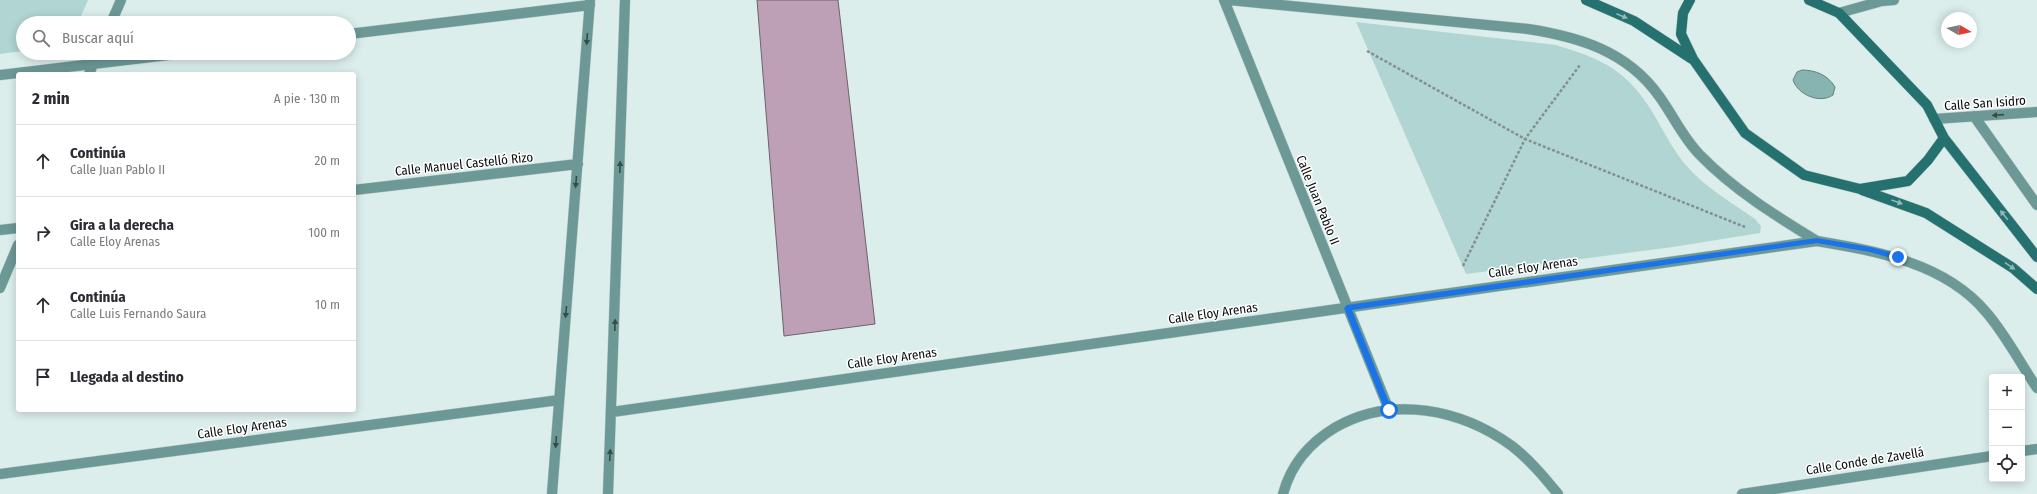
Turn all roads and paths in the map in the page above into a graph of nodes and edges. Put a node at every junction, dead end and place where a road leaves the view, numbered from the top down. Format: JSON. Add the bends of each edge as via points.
{"nodes":[{"id":1,"x":121,"y":0,"type":"edge"},
{"id":2,"x":625,"y":0,"type":"edge"},
{"id":3,"x":1224,"y":0,"type":"edge"},
{"id":4,"x":1229,"y":0,"type":"edge"},
{"id":5,"x":1586,"y":0,"type":"edge"},
{"id":6,"x":1690,"y":0,"type":"edge"},
{"id":7,"x":1809,"y":0,"type":"edge"},
{"id":8,"x":1882,"y":0,"type":"edge"},
{"id":9,"x":1894,"y":0,"type":"edge"},
{"id":10,"x":590,"y":2,"type":"edge"},
{"id":11,"x":1839,"y":13,"type":"junction"},
{"id":12,"x":114,"y":16,"type":"edge"},
{"id":13,"x":356,"y":33,"type":"edge"},
{"id":14,"x":1368,"y":51,"type":"dead end"},
{"id":15,"x":1693,"y":59,"type":"junction"},
{"id":16,"x":95,"y":60,"type":"edge"},
{"id":17,"x":127,"y":60,"type":"edge"},
{"id":18,"x":1584,"y":61,"type":"dead end"},
{"id":19,"x":94,"y":64,"type":"junction"},
{"id":20,"x":16,"y":72,"type":"edge"},
{"id":21,"x":19,"y":72,"type":"edge"},
{"id":22,"x":90,"y":72,"type":"edge"},
{"id":23,"x":0,"y":74,"type":"edge"},
{"id":24,"x":2037,"y":112,"type":"edge"},
{"id":25,"x":1974,"y":116,"type":"junction"},
{"id":26,"x":1934,"y":119,"type":"junction"},
{"id":27,"x":1944,"y":138,"type":"junction"},
{"id":28,"x":1525,"y":139,"type":"junction"},
{"id":29,"x":578,"y":164,"type":"junction"},
{"id":30,"x":1860,"y":189,"type":"junction"},
{"id":31,"x":356,"y":190,"type":"edge"},
{"id":32,"x":2037,"y":205,"type":"edge"},
{"id":33,"x":1745,"y":227,"type":"dead end"},
{"id":34,"x":16,"y":228,"type":"edge"},
{"id":35,"x":0,"y":230,"type":"edge"},
{"id":36,"x":1817,"y":241,"type":"junction"},
{"id":37,"x":16,"y":250,"type":"edge"},
{"id":38,"x":2037,"y":256,"type":"edge"},
{"id":39,"x":1463,"y":266,"type":"dead end"},
{"id":40,"x":0,"y":288,"type":"edge"},
{"id":41,"x":2037,"y":289,"type":"edge"},
{"id":42,"x":1347,"y":308,"type":"junction"},
{"id":43,"x":2037,"y":388,"type":"edge"},
{"id":44,"x":559,"y":400,"type":"junction"},
{"id":45,"x":1389,"y":410,"type":"junction"},
{"id":46,"x":612,"y":412,"type":"junction"},
{"id":47,"x":2037,"y":449,"type":"edge"},
{"id":48,"x":2025,"y":451,"type":"edge"},
{"id":49,"x":1989,"y":456,"type":"edge"},
{"id":50,"x":0,"y":474,"type":"edge"},
{"id":51,"x":552,"y":494,"type":"edge"},
{"id":52,"x":608,"y":494,"type":"edge"},
{"id":53,"x":1283,"y":494,"type":"edge"},
{"id":54,"x":1558,"y":494,"type":"edge"},
{"id":55,"x":1742,"y":494,"type":"edge"}],
"edges":[{"from":1,"to":12,"type":"street"},
{"from":46,"to":2,"type":"street","one_way":true},
{"from":3,"to":42,"type":"street","name":"Calle Juan Pablo II"},
{"from":4,"to":36,"type":"street","via":[[1528,29],[1586,40],[1630,65],[1653,88],[1699,154],[1729,182],[1773,214]]},
{"from":5,"to":15,"type":"main road","one_way":true,"via":[[1634,21]]},
{"from":6,"to":15,"type":"main road","via":[[1683,13],[1681,34]]},
{"from":7,"to":11,"type":"main road"},
{"from":8,"to":9,"type":"street"},
{"from":8,"to":11,"type":"street"},
{"from":10,"to":13,"type":"street"},
{"from":10,"to":29,"type":"street","one_way":true},
{"from":11,"to":26,"type":"main road","via":[[1927,104]]},
{"from":14,"to":28,"type":"path"},
{"from":15,"to":30,"type":"main road","via":[[1745,133],[1804,175]]},
{"from":16,"to":19,"type":"street"},
{"from":17,"to":19,"type":"street"},
{"from":18,"to":28,"type":"path"},
{"from":19,"to":21,"type":"street"},
{"from":19,"to":22,"type":"street"},
{"from":20,"to":23,"type":"street"},
{"from":24,"to":25,"type":"street","name":"Calle San Isidro","one_way":true},
{"from":25,"to":26,"type":"street","name":"Calle San Isidro"},
{"from":25,"to":32,"type":"street"},
{"from":26,"to":27,"type":"main road"},
{"from":27,"to":30,"type":"main road","via":[[1908,181]]},
{"from":38,"to":27,"type":"main road","one_way":true},
{"from":28,"to":33,"type":"path"},
{"from":28,"to":39,"type":"path"},
{"from":29,"to":31,"type":"street","name":"Calle Manuel Castelló Rizo"},
{"from":29,"to":44,"type":"street","one_way":true},
{"from":30,"to":41,"type":"main road","one_way":true,"via":[[1926,213],[2014,268]]},
{"from":34,"to":35,"type":"street"},
{"from":36,"to":42,"type":"street","name":"Calle Eloy Arenas"},
{"from":36,"to":43,"type":"street","via":[[1870,249],[1898,257],[1925,267],[1959,288],[1988,314]]},
{"from":37,"to":40,"type":"street"},
{"from":42,"to":45,"type":"street","name":"Calle Juan Pablo II"},
{"from":42,"to":46,"type":"street","name":"Calle Eloy Arenas"},
{"from":44,"to":50,"type":"street","name":"Calle Eloy Arenas"},
{"from":44,"to":51,"type":"street","one_way":true},
{"from":45,"to":53,"type":"street","via":[[1374,410],[1337,424],[1306,447],[1286,481]]},
{"from":45,"to":54,"type":"street","via":[[1417,408],[1464,419],[1508,442],[1547,477]]},
{"from":52,"to":46,"type":"street","one_way":true},
{"from":47,"to":48,"type":"street"},
{"from":49,"to":55,"type":"street","name":"Calle Conde de Zavellá"}]}
